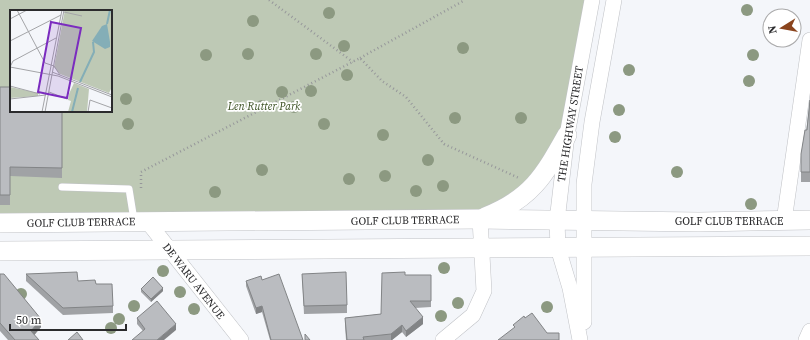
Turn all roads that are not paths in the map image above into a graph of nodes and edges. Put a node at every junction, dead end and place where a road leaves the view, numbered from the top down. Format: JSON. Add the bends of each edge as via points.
{"nodes":[{"id":1,"x":592,"y":0,"type":"edge"},
{"id":2,"x":614,"y":0,"type":"edge"},
{"id":3,"x":810,"y":40,"type":"edge"},
{"id":4,"x":567,"y":135,"type":"junction"},
{"id":5,"x":62,"y":187,"type":"dead end"},
{"id":6,"x":480,"y":219,"type":"junction"},
{"id":7,"x":583,"y":219,"type":"junction"},
{"id":8,"x":810,"y":220,"type":"edge"},
{"id":9,"x":141,"y":221,"type":"junction"},
{"id":10,"x":557,"y":221,"type":"junction"},
{"id":11,"x":784,"y":221,"type":"junction"},
{"id":12,"x":0,"y":223,"type":"edge"},
{"id":13,"x":810,"y":246,"type":"edge"},
{"id":14,"x":584,"y":247,"type":"junction"},
{"id":15,"x":558,"y":248,"type":"junction"},
{"id":16,"x":481,"y":249,"type":"junction"},
{"id":17,"x":0,"y":251,"type":"edge"},
{"id":18,"x":169,"y":251,"type":"junction"},
{"id":19,"x":810,"y":331,"type":"edge"},
{"id":20,"x":241,"y":340,"type":"edge"},
{"id":21,"x":443,"y":340,"type":"edge"},
{"id":22,"x":580,"y":340,"type":"edge"},
{"id":23,"x":584,"y":340,"type":"edge"},
{"id":24,"x":806,"y":340,"type":"edge"}],
"edges":[{"from":1,"to":4,"type":"street","name":"THE HIGHWAY STREET"},
{"from":2,"to":7,"type":"street","name":"THE HIGHWAY STREET","via":[[588,149]]},
{"from":3,"to":11,"type":"street"},
{"from":4,"to":6,"type":"street","via":[[547,171],[530,190],[506,208]]},
{"from":4,"to":10,"type":"street","name":"THE HIGHWAY STREET"},
{"from":5,"to":9,"type":"lane","via":[[129,189]]},
{"from":6,"to":9,"type":"street","name":"GOLF CLUB TERRACE"},
{"from":6,"to":10,"type":"street","name":"GOLF CLUB TERRACE"},
{"from":6,"to":16,"type":"street"},
{"from":7,"to":10,"type":"street","name":"GOLF CLUB TERRACE"},
{"from":7,"to":11,"type":"street","name":"GOLF CLUB TERRACE"},
{"from":7,"to":14,"type":"street","name":"THE HIGHWAY STREET"},
{"from":8,"to":11,"type":"street","name":"GOLF CLUB TERRACE"},
{"from":9,"to":12,"type":"street","name":"GOLF CLUB TERRACE"},
{"from":9,"to":18,"type":"street","name":"DE WARU AVENUE"},
{"from":10,"to":15,"type":"street","name":"THE HIGHWAY STREET"},
{"from":13,"to":14,"type":"street"},
{"from":14,"to":15,"type":"street"},
{"from":14,"to":23,"type":"street","name":"THE HIGHWAY STREET"},
{"from":15,"to":16,"type":"street"},
{"from":15,"to":22,"type":"street","name":"THE HIGHWAY STREET","via":[[570,288]]},
{"from":16,"to":18,"type":"street"},
{"from":16,"to":21,"type":"street","via":[[484,291],[478,306],[467,322]]},
{"from":17,"to":18,"type":"street"},
{"from":18,"to":20,"type":"street","name":"DE WARU AVENUE"},
{"from":19,"to":24,"type":"street"}]}
